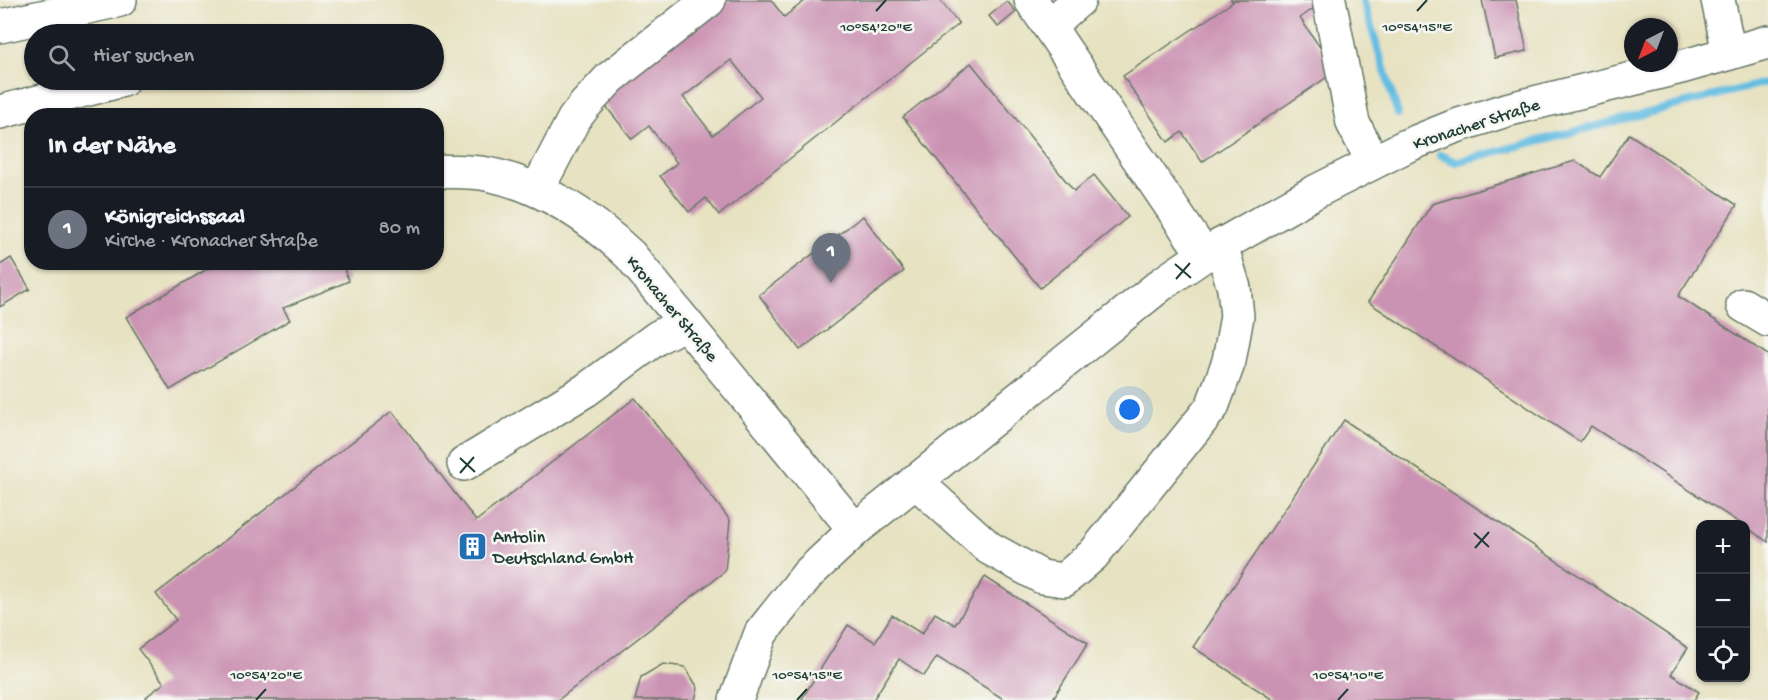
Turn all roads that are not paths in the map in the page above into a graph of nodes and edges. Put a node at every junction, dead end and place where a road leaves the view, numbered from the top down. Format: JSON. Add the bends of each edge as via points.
{"nodes":[{"id":1,"x":120,"y":0,"type":"edge"},
{"id":2,"x":709,"y":0,"type":"edge"},
{"id":3,"x":1031,"y":0,"type":"edge"},
{"id":4,"x":1079,"y":0,"type":"edge"},
{"id":5,"x":1329,"y":0,"type":"edge"},
{"id":6,"x":1718,"y":0,"type":"edge"},
{"id":7,"x":0,"y":26,"type":"edge"},
{"id":8,"x":1049,"y":26,"type":"junction"},
{"id":9,"x":1768,"y":42,"type":"edge"},
{"id":10,"x":1729,"y":53,"type":"junction"},
{"id":11,"x":85,"y":90,"type":"edge"},
{"id":12,"x":0,"y":112,"type":"edge"},
{"id":13,"x":1373,"y":162,"type":"junction"},
{"id":14,"x":444,"y":171,"type":"edge"},
{"id":15,"x":537,"y":190,"type":"junction"},
{"id":16,"x":1213,"y":250,"type":"junction"},
{"id":17,"x":686,"y":323,"type":"junction"},
{"id":18,"x":464,"y":464,"type":"dead end"},
{"id":19,"x":915,"y":481,"type":"junction"},
{"id":20,"x":855,"y":530,"type":"junction"},
{"id":21,"x":736,"y":700,"type":"edge"}],
"edges":[{"from":1,"to":7,"type":"street"},
{"from":2,"to":15,"type":"street","via":[[610,78],[585,105]]},
{"from":3,"to":8,"type":"street"},
{"from":4,"to":8,"type":"street"},
{"from":5,"to":13,"type":"street","via":[[1353,123]]},
{"from":6,"to":10,"type":"street"},
{"from":8,"to":16,"type":"street"},
{"from":9,"to":10,"type":"street","name":"Kronacher Straße"},
{"from":10,"to":13,"type":"street","name":"Kronacher Straße","via":[[1506,110],[1453,127]]},
{"from":11,"to":12,"type":"street"},
{"from":13,"to":16,"type":"street","name":"Kronacher Straße"},
{"from":14,"to":15,"type":"street","name":"Kronacher Straße","via":[[485,174]]},
{"from":15,"to":17,"type":"street","name":"Kronacher Straße","via":[[605,231]]},
{"from":16,"to":19,"type":"street","name":"Kronacher Straße","via":[[1163,283]]},
{"from":16,"to":19,"type":"street","via":[[1234,288],[1237,316],[1230,361],[1212,407],[1093,555],[1064,580],[1042,577],[989,548]]},
{"from":17,"to":18,"type":"street","via":[[658,337],[586,390]]},
{"from":17,"to":20,"type":"street","name":"Kronacher Straße"},
{"from":19,"to":20,"type":"street","name":"Kronacher Straße"},
{"from":20,"to":21,"type":"street","name":"Kronacher Straße","via":[[808,574],[761,633]]}]}
